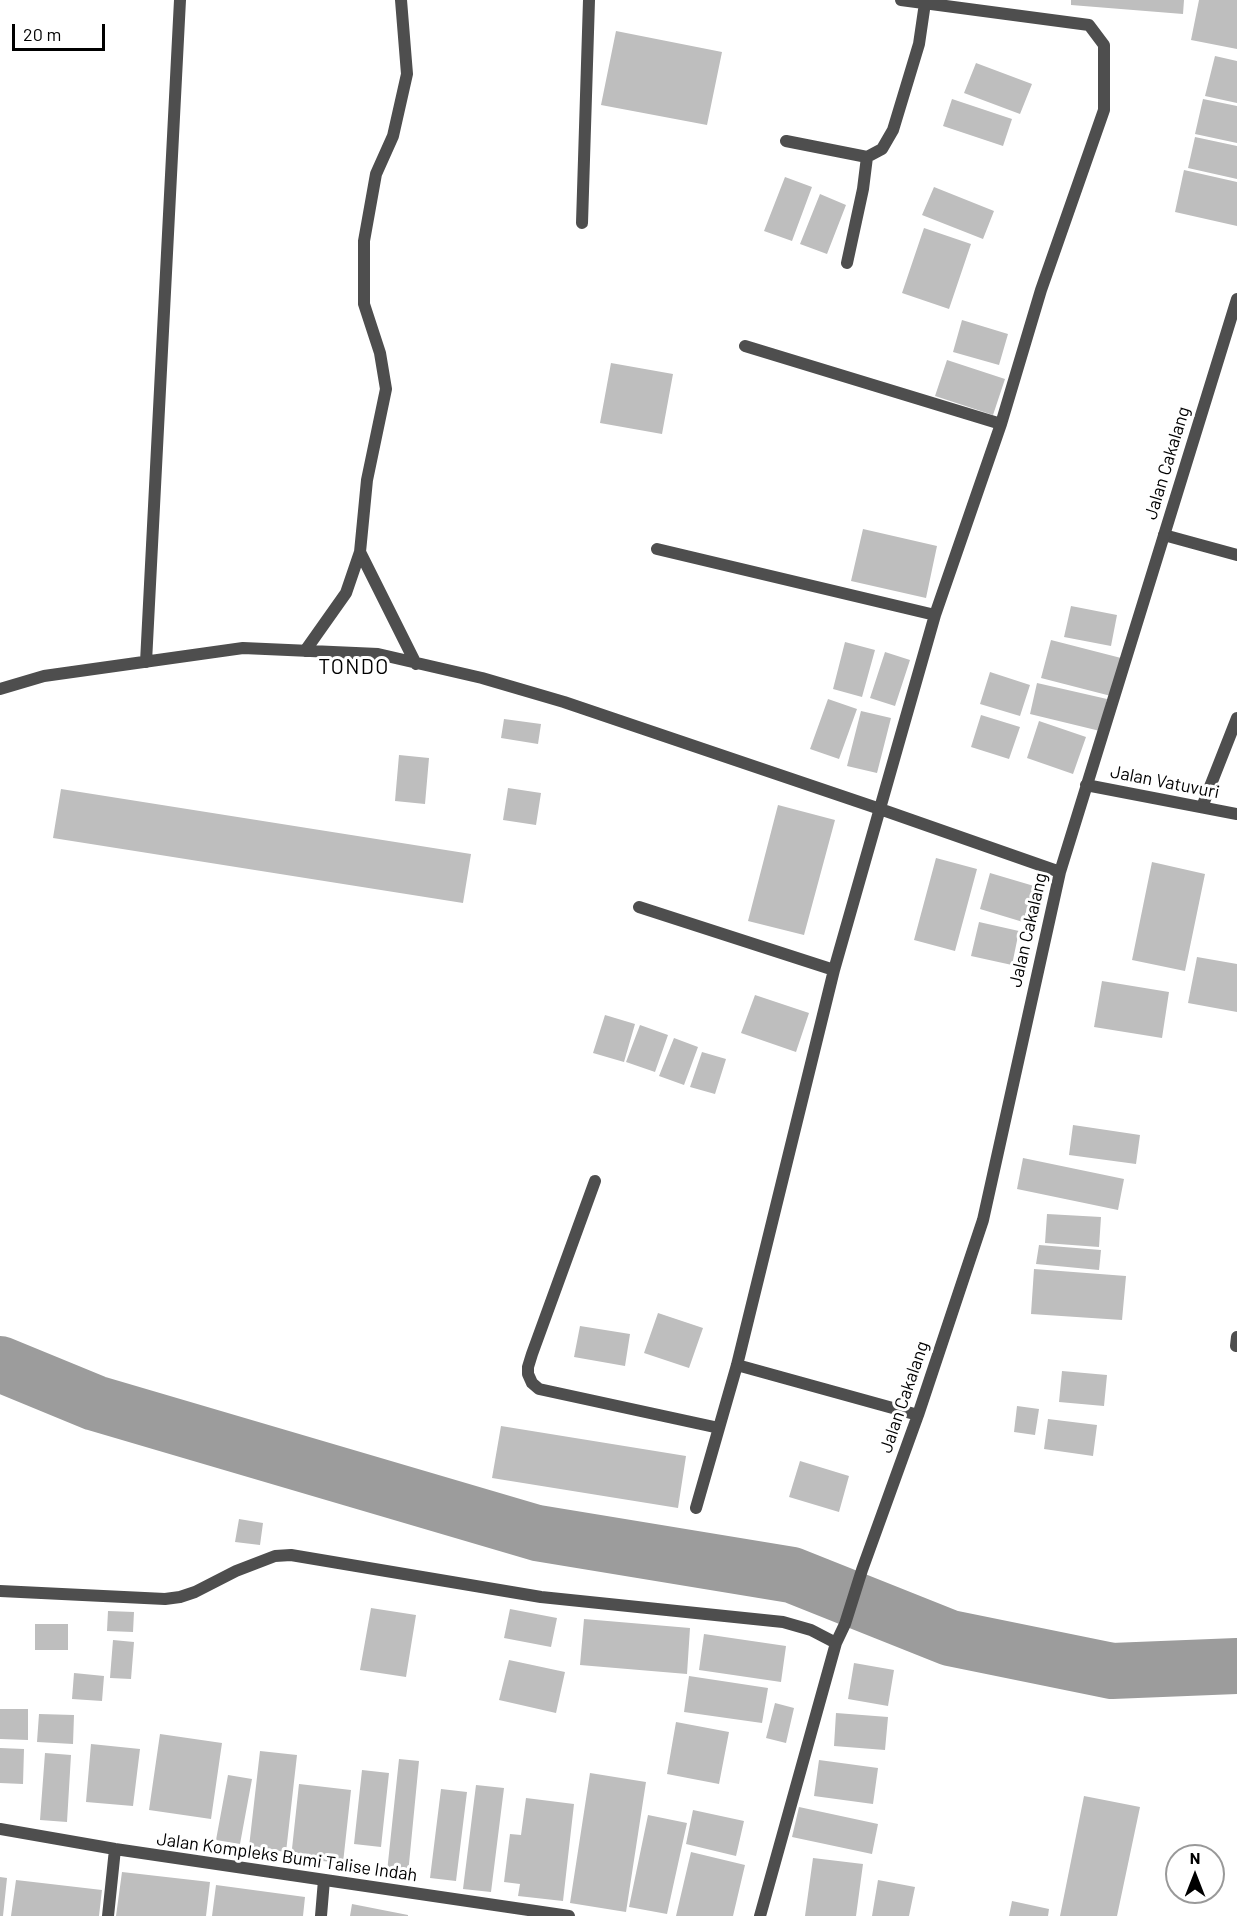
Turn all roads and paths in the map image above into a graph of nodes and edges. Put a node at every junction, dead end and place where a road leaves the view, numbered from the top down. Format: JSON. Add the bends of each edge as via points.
{"nodes":[{"id":1,"x":180,"y":0,"type":"edge"},
{"id":2,"x":401,"y":0,"type":"edge"},
{"id":3,"x":589,"y":0,"type":"edge"},
{"id":4,"x":901,"y":0,"type":"edge"},
{"id":5,"x":925,"y":3,"type":"junction"},
{"id":6,"x":786,"y":141,"type":"dead end"},
{"id":7,"x":867,"y":157,"type":"junction"},
{"id":8,"x":582,"y":223,"type":"dead end"},
{"id":9,"x":847,"y":263,"type":"dead end"},
{"id":10,"x":1237,"y":300,"type":"edge"},
{"id":11,"x":745,"y":346,"type":"dead end"},
{"id":12,"x":1001,"y":424,"type":"junction"},
{"id":13,"x":1164,"y":535,"type":"junction"},
{"id":14,"x":657,"y":549,"type":"dead end"},
{"id":15,"x":360,"y":552,"type":"junction"},
{"id":16,"x":1237,"y":555,"type":"edge"},
{"id":17,"x":935,"y":615,"type":"junction"},
{"id":18,"x":305,"y":651,"type":"junction"},
{"id":19,"x":146,"y":662,"type":"junction"},
{"id":20,"x":416,"y":664,"type":"junction"},
{"id":21,"x":0,"y":689,"type":"edge"},
{"id":22,"x":1237,"y":718,"type":"edge"},
{"id":23,"x":1086,"y":785,"type":"junction"},
{"id":24,"x":1202,"y":807,"type":"junction"},
{"id":25,"x":880,"y":809,"type":"junction"},
{"id":26,"x":1237,"y":814,"type":"edge"},
{"id":27,"x":1060,"y":872,"type":"junction"},
{"id":28,"x":639,"y":907,"type":"dead end"},
{"id":29,"x":834,"y":970,"type":"junction"},
{"id":30,"x":595,"y":1181,"type":"dead end"},
{"id":31,"x":737,"y":1365,"type":"junction"},
{"id":32,"x":918,"y":1415,"type":"junction"},
{"id":33,"x":719,"y":1428,"type":"junction"},
{"id":34,"x":696,"y":1508,"type":"dead end"},
{"id":35,"x":0,"y":1591,"type":"edge"},
{"id":36,"x":836,"y":1642,"type":"junction"},
{"id":37,"x":0,"y":1829,"type":"edge"},
{"id":38,"x":115,"y":1850,"type":"junction"},
{"id":39,"x":324,"y":1880,"type":"junction"},
{"id":40,"x":108,"y":1916,"type":"edge"},
{"id":41,"x":321,"y":1916,"type":"edge"},
{"id":42,"x":569,"y":1916,"type":"edge"},
{"id":43,"x":760,"y":1916,"type":"edge"}],
"edges":[{"from":1,"to":19,"type":"street"},
{"from":2,"to":15,"type":"street","via":[[407,74],[393,136],[376,174],[364,241],[364,304],[380,353],[386,389],[367,480]]},
{"from":3,"to":8,"type":"street"},
{"from":4,"to":5,"type":"street"},
{"from":5,"to":7,"type":"street","via":[[919,44],[893,130],[882,148]]},
{"from":5,"to":12,"type":"street","via":[[1089,25],[1104,45],[1104,110],[1041,290]]},
{"from":6,"to":7,"type":"street"},
{"from":7,"to":9,"type":"street"},
{"from":10,"to":13,"type":"street","name":"Jalan Cakalang"},
{"from":11,"to":12,"type":"street"},
{"from":12,"to":17,"type":"street"},
{"from":13,"to":16,"type":"street"},
{"from":13,"to":23,"type":"street","name":"Jalan Cakalang"},
{"from":14,"to":17,"type":"street"},
{"from":15,"to":18,"type":"street","via":[[346,593]]},
{"from":15,"to":20,"type":"street"},
{"from":17,"to":25,"type":"street"},
{"from":18,"to":19,"type":"street","via":[[243,648]]},
{"from":18,"to":20,"type":"street","via":[[378,654]]},
{"from":19,"to":21,"type":"street","via":[[44,676]]},
{"from":20,"to":25,"type":"street","via":[[564,702]]},
{"from":22,"to":24,"type":"street"},
{"from":23,"to":24,"type":"street","name":"Jalan Vatuvuri"},
{"from":23,"to":27,"type":"street","name":"Jalan Cakalang"},
{"from":24,"to":26,"type":"street","name":"Jalan Vatuvuri"},
{"from":25,"to":27,"type":"street"},
{"from":25,"to":29,"type":"street"},
{"from":27,"to":32,"type":"street","name":"Jalan Cakalang","via":[[982,1220]]},
{"from":28,"to":29,"type":"street"},
{"from":29,"to":31,"type":"street"},
{"from":30,"to":33,"type":"street","via":[[532,1354],[528,1374],[532,1383],[539,1389]]},
{"from":31,"to":32,"type":"street"},
{"from":31,"to":33,"type":"street"},
{"from":32,"to":36,"type":"street","name":"Jalan Cakalang"},
{"from":33,"to":34,"type":"street"},
{"from":35,"to":36,"type":"street","via":[[165,1599],[180,1597],[275,1556],[291,1555],[541,1597],[783,1623]]},
{"from":36,"to":43,"type":"street"},
{"from":37,"to":38,"type":"street","name":"Jalan Kompleks Bumi Talise Indah"},
{"from":38,"to":39,"type":"street","name":"Jalan Kompleks Bumi Talise Indah"},
{"from":38,"to":40,"type":"street"},
{"from":39,"to":41,"type":"street"},
{"from":39,"to":42,"type":"street","name":"Jalan Kompleks Bumi Talise Indah"}]}
